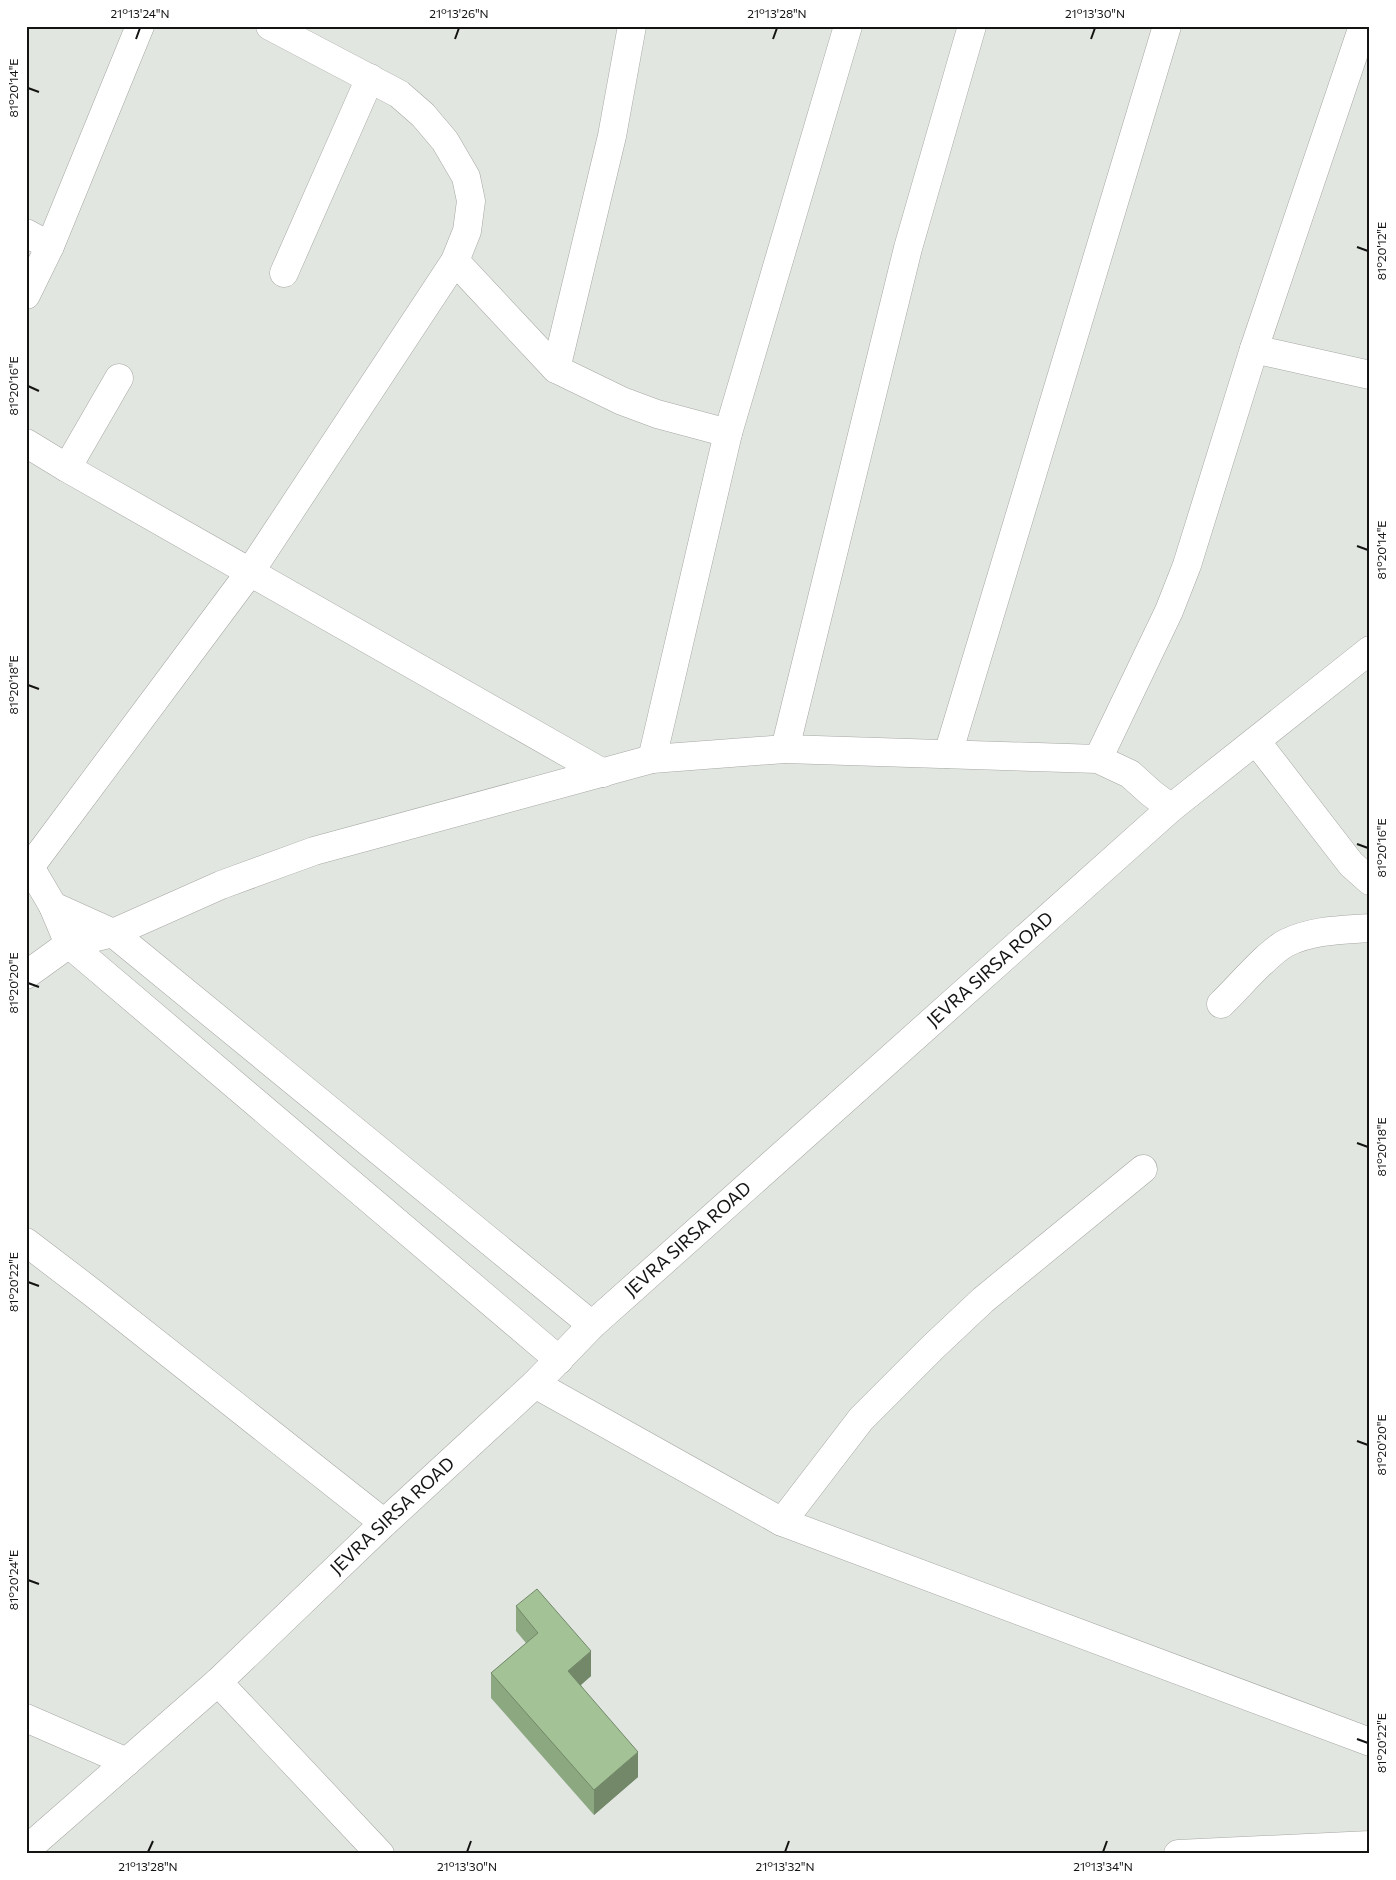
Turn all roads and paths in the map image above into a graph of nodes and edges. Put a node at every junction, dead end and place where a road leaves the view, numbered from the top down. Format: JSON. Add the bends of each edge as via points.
{"nodes":[{"id":1,"x":140,"y":26,"type":"edge"},
{"id":2,"x":270,"y":26,"type":"edge"},
{"id":3,"x":632,"y":26,"type":"edge"},
{"id":4,"x":848,"y":26,"type":"edge"},
{"id":5,"x":972,"y":26,"type":"edge"},
{"id":6,"x":1167,"y":26,"type":"edge"},
{"id":7,"x":1363,"y":26,"type":"edge"},
{"id":8,"x":370,"y":78,"type":"junction"},
{"id":9,"x":26,"y":233,"type":"edge"},
{"id":10,"x":50,"y":246,"type":"junction"},
{"id":11,"x":455,"y":261,"type":"junction"},
{"id":12,"x":284,"y":273,"type":"dead end"},
{"id":13,"x":26,"y":295,"type":"edge"},
{"id":14,"x":1254,"y":349,"type":"junction"},
{"id":15,"x":556,"y":369,"type":"junction"},
{"id":16,"x":1370,"y":376,"type":"edge"},
{"id":17,"x":119,"y":378,"type":"dead end"},
{"id":18,"x":728,"y":433,"type":"junction"},
{"id":19,"x":26,"y":443,"type":"edge"},
{"id":20,"x":68,"y":468,"type":"junction"},
{"id":21,"x":250,"y":572,"type":"junction"},
{"id":22,"x":1370,"y":650,"type":"edge"},
{"id":23,"x":1256,"y":741,"type":"junction"},
{"id":24,"x":785,"y":749,"type":"junction"},
{"id":25,"x":948,"y":754,"type":"junction"},
{"id":26,"x":1098,"y":759,"type":"junction"},
{"id":27,"x":652,"y":760,"type":"junction"},
{"id":28,"x":603,"y":773,"type":"junction"},
{"id":29,"x":1171,"y":808,"type":"junction"},
{"id":30,"x":28,"y":866,"type":"edge"},
{"id":31,"x":1370,"y":880,"type":"edge"},
{"id":32,"x":53,"y":906,"type":"junction"},
{"id":33,"x":1370,"y":928,"type":"edge"},
{"id":34,"x":113,"y":933,"type":"junction"},
{"id":35,"x":69,"y":944,"type":"junction"},
{"id":36,"x":26,"y":975,"type":"edge"},
{"id":37,"x":1221,"y":1004,"type":"dead end"},
{"id":38,"x":1143,"y":1169,"type":"dead end"},
{"id":39,"x":26,"y":1242,"type":"edge"},
{"id":40,"x":592,"y":1325,"type":"junction"},
{"id":41,"x":558,"y":1360,"type":"junction"},
{"id":42,"x":535,"y":1384,"type":"junction"},
{"id":43,"x":782,"y":1522,"type":"junction"},
{"id":44,"x":384,"y":1523,"type":"junction"},
{"id":45,"x":218,"y":1682,"type":"junction"},
{"id":46,"x":26,"y":1718,"type":"edge"},
{"id":47,"x":1370,"y":1742,"type":"edge"},
{"id":48,"x":127,"y":1762,"type":"junction"},
{"id":49,"x":1370,"y":1846,"type":"edge"},
{"id":50,"x":26,"y":1850,"type":"edge"},
{"id":51,"x":380,"y":1854,"type":"edge"},
{"id":52,"x":1178,"y":1854,"type":"edge"}],
"edges":[{"from":1,"to":10,"type":"street"},
{"from":2,"to":8,"type":"street"},
{"from":3,"to":15,"type":"street","via":[[612,136]]},
{"from":4,"to":18,"type":"street"},
{"from":5,"to":24,"type":"street","via":[[908,248]]},
{"from":6,"to":25,"type":"street"},
{"from":7,"to":14,"type":"street"},
{"from":8,"to":11,"type":"street","via":[[399,94],[423,116],[446,140],[466,176],[471,201],[467,230]]},
{"from":8,"to":12,"type":"street"},
{"from":9,"to":10,"type":"street"},
{"from":10,"to":13,"type":"street"},
{"from":11,"to":15,"type":"street"},
{"from":11,"to":21,"type":"street"},
{"from":14,"to":16,"type":"street"},
{"from":14,"to":26,"type":"street","via":[[1187,565]]},
{"from":15,"to":18,"type":"street","via":[[622,401]]},
{"from":17,"to":20,"type":"street"},
{"from":18,"to":27,"type":"street"},
{"from":19,"to":20,"type":"street"},
{"from":20,"to":21,"type":"street"},
{"from":21,"to":28,"type":"street"},
{"from":21,"to":30,"type":"street"},
{"from":22,"to":23,"type":"street","name":"JEVRA SIRSA ROAD"},
{"from":23,"to":29,"type":"street","name":"JEVRA SIRSA ROAD"},
{"from":23,"to":31,"type":"street","via":[[1351,864]]},
{"from":24,"to":25,"type":"street"},
{"from":24,"to":27,"type":"street"},
{"from":25,"to":26,"type":"street"},
{"from":26,"to":29,"type":"street","via":[[1130,774]]},
{"from":27,"to":28,"type":"street"},
{"from":28,"to":34,"type":"street","via":[[314,851],[221,885]]},
{"from":29,"to":40,"type":"street","name":"JEVRA SIRSA ROAD"},
{"from":30,"to":32,"type":"street"},
{"from":32,"to":34,"type":"street"},
{"from":32,"to":35,"type":"street"},
{"from":33,"to":37,"type":"street","via":[[1326,931],[1285,944]]},
{"from":34,"to":35,"type":"street"},
{"from":34,"to":40,"type":"street"},
{"from":35,"to":36,"type":"street"},
{"from":35,"to":41,"type":"street"},
{"from":38,"to":43,"type":"street","via":[[984,1300],[933,1347],[861,1419]]},
{"from":39,"to":44,"type":"street"},
{"from":40,"to":41,"type":"street","name":"JEVRA SIRSA ROAD"},
{"from":41,"to":42,"type":"street","name":"JEVRA SIRSA ROAD"},
{"from":42,"to":43,"type":"street"},
{"from":42,"to":44,"type":"street","name":"JEVRA SIRSA ROAD"},
{"from":43,"to":47,"type":"street"},
{"from":44,"to":45,"type":"street","name":"JEVRA SIRSA ROAD"},
{"from":45,"to":48,"type":"street","name":"JEVRA SIRSA ROAD"},
{"from":45,"to":51,"type":"street"},
{"from":46,"to":48,"type":"street"},
{"from":48,"to":50,"type":"street","name":"JEVRA SIRSA ROAD"},
{"from":49,"to":52,"type":"street"}]}
